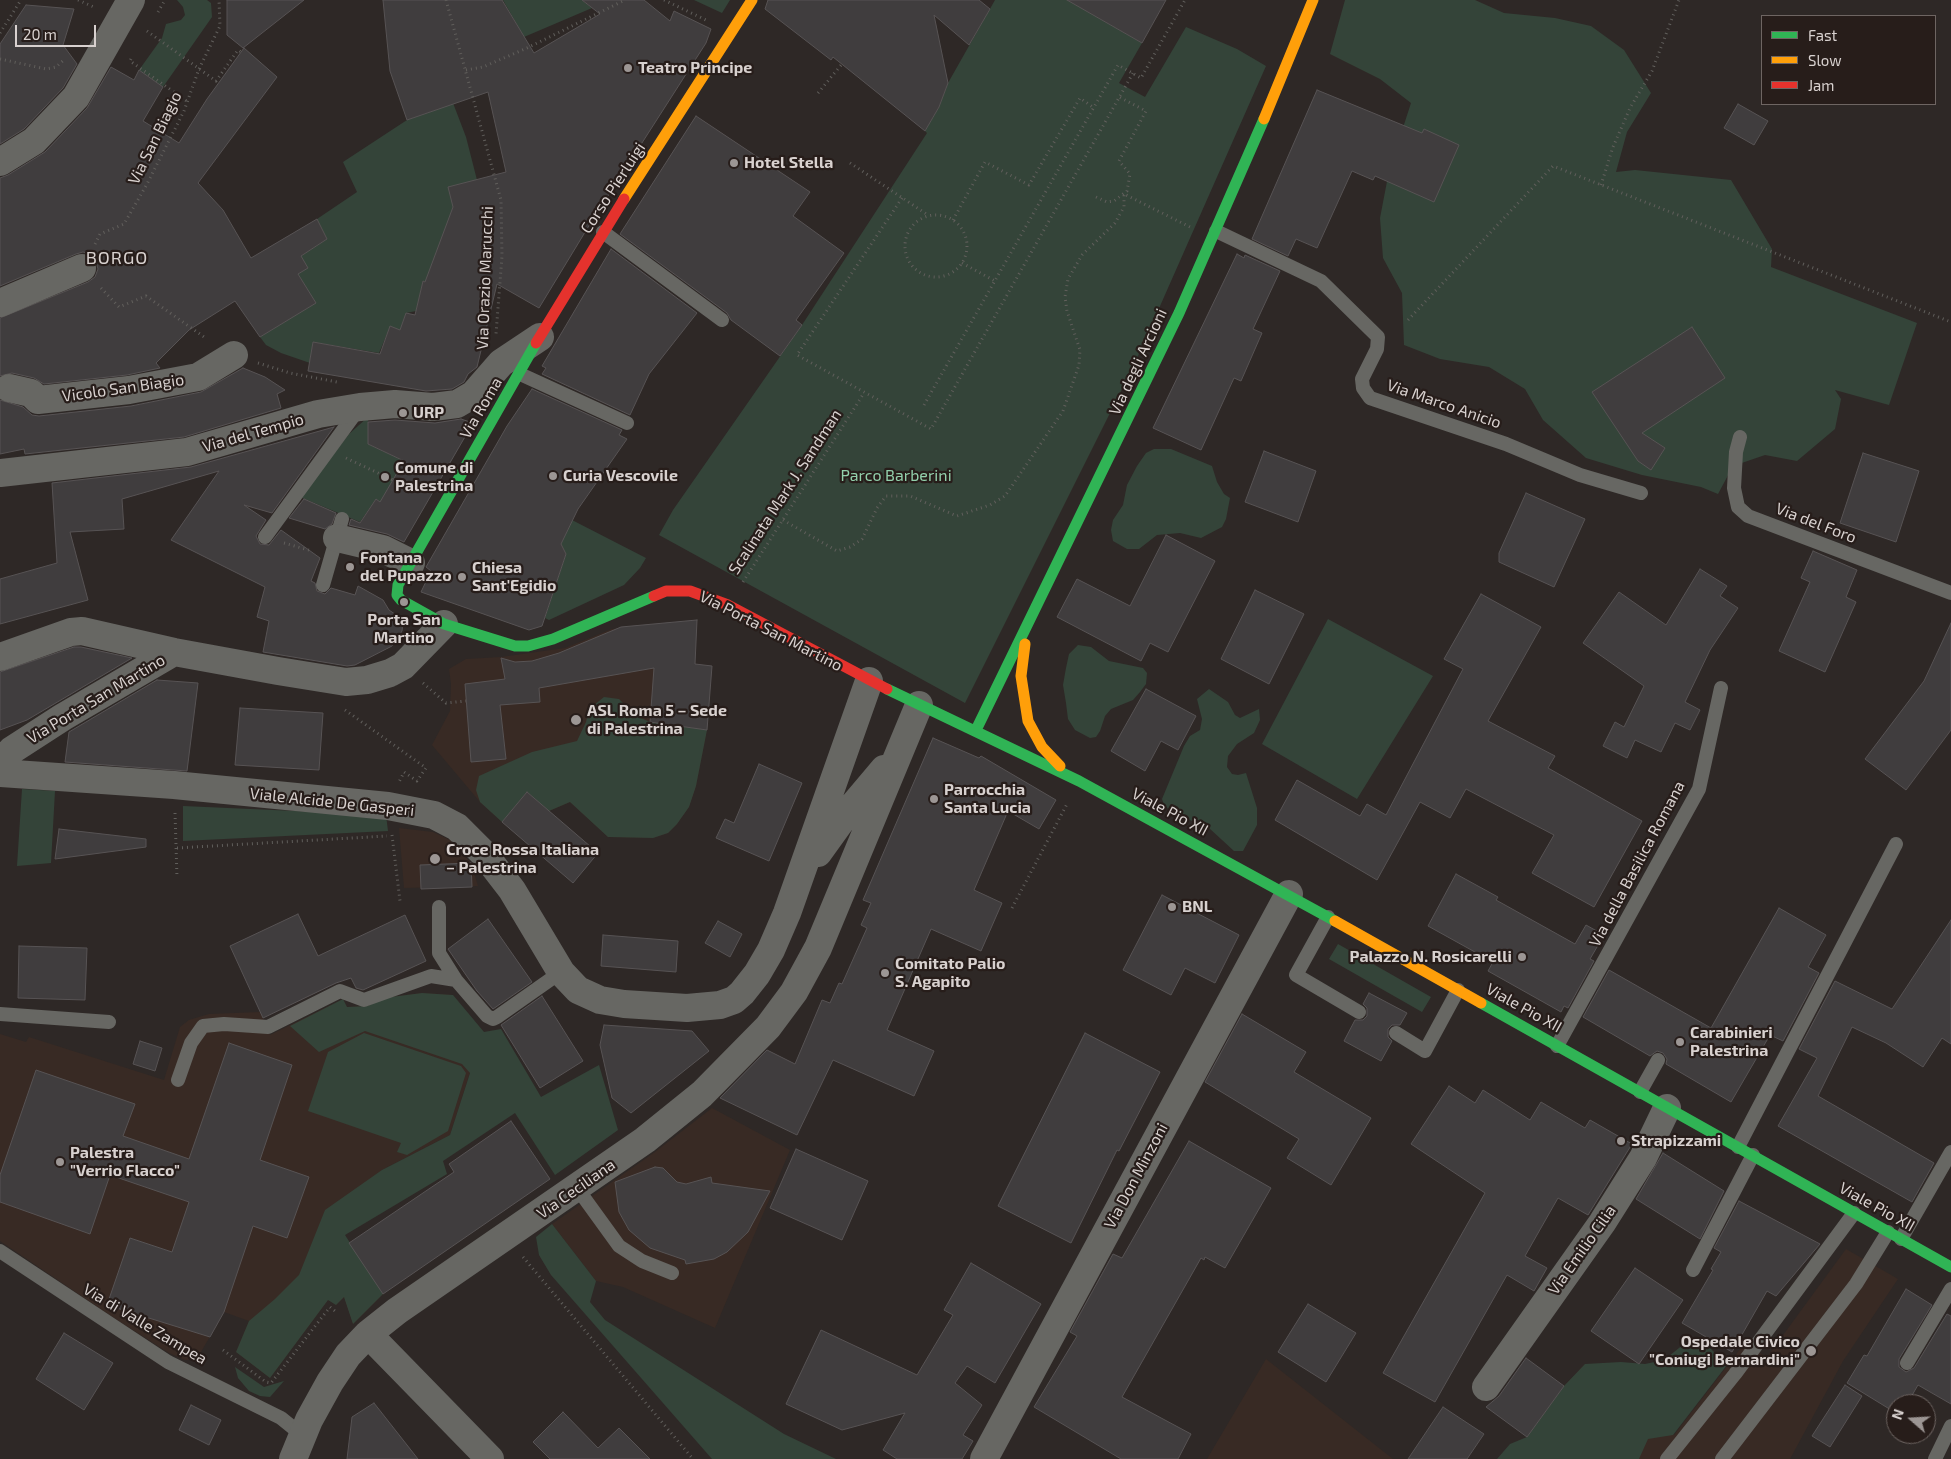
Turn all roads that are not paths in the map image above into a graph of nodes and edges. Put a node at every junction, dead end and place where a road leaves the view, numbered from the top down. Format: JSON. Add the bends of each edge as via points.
{"nodes":[{"id":1,"x":130,"y":0,"type":"edge"},
{"id":2,"x":752,"y":0,"type":"edge"},
{"id":3,"x":1313,"y":0,"type":"edge"},
{"id":4,"x":0,"y":162,"type":"edge"},
{"id":5,"x":603,"y":232,"type":"junction"},
{"id":6,"x":1216,"y":232,"type":"junction"},
{"id":7,"x":82,"y":268,"type":"road end"},
{"id":8,"x":0,"y":303,"type":"edge"},
{"id":9,"x":722,"y":320,"type":"dead end"},
{"id":10,"x":540,"y":337,"type":"junction"},
{"id":11,"x":234,"y":355,"type":"dead end"},
{"id":12,"x":520,"y":374,"type":"junction"},
{"id":13,"x":9,"y":388,"type":"dead end"},
{"id":14,"x":360,"y":407,"type":"junction"},
{"id":15,"x":627,"y":423,"type":"dead end"},
{"id":16,"x":1740,"y":437,"type":"dead end"},
{"id":17,"x":0,"y":473,"type":"edge"},
{"id":18,"x":1641,"y":493,"type":"dead end"},
{"id":19,"x":339,"y":529,"type":"joint"},
{"id":20,"x":265,"y":537,"type":"dead end"},
{"id":21,"x":411,"y":563,"type":"junction"},
{"id":22,"x":323,"y":585,"type":"dead end"},
{"id":23,"x":1951,"y":593,"type":"edge"},
{"id":24,"x":404,"y":602,"type":"joint"},
{"id":25,"x":1038,"y":604,"type":"junction"},
{"id":26,"x":444,"y":624,"type":"junction"},
{"id":27,"x":174,"y":652,"type":"junction"},
{"id":28,"x":0,"y":657,"type":"edge"},
{"id":29,"x":869,"y":681,"type":"junction"},
{"id":30,"x":1721,"y":688,"type":"dead end"},
{"id":31,"x":919,"y":705,"type":"junction"},
{"id":32,"x":976,"y":730,"type":"junction"},
{"id":33,"x":848,"y":742,"type":"junction"},
{"id":34,"x":901,"y":748,"type":"junction"},
{"id":35,"x":0,"y":762,"type":"edge"},
{"id":36,"x":0,"y":773,"type":"edge"},
{"id":37,"x":1079,"y":781,"type":"junction"},
{"id":38,"x":846,"y":814,"type":"junction"},
{"id":39,"x":1896,"y":844,"type":"dead end"},
{"id":40,"x":799,"y":878,"type":"junction"},
{"id":41,"x":1289,"y":894,"type":"junction"},
{"id":42,"x":839,"y":898,"type":"junction"},
{"id":43,"x":439,"y":907,"type":"dead end"},
{"id":44,"x":1328,"y":917,"type":"junction"},
{"id":45,"x":561,"y":972,"type":"junction"},
{"id":46,"x":456,"y":980,"type":"junction"},
{"id":47,"x":1458,"y":990,"type":"junction"},
{"id":48,"x":1360,"y":1012,"type":"dead end"},
{"id":49,"x":0,"y":1014,"type":"edge"},
{"id":50,"x":109,"y":1022,"type":"dead end"},
{"id":51,"x":1396,"y":1033,"type":"dead end"},
{"id":52,"x":1558,"y":1046,"type":"junction"},
{"id":53,"x":1658,"y":1060,"type":"dead end"},
{"id":54,"x":178,"y":1080,"type":"dead end"},
{"id":55,"x":1640,"y":1092,"type":"junction"},
{"id":56,"x":1667,"y":1108,"type":"junction"},
{"id":57,"x":1738,"y":1147,"type":"junction"},
{"id":58,"x":1951,"y":1152,"type":"edge"},
{"id":59,"x":1753,"y":1156,"type":"junction"},
{"id":60,"x":577,"y":1188,"type":"junction"},
{"id":61,"x":1854,"y":1213,"type":"junction"},
{"id":62,"x":1888,"y":1232,"type":"junction"},
{"id":63,"x":1901,"y":1239,"type":"junction"},
{"id":64,"x":0,"y":1251,"type":"edge"},
{"id":65,"x":1951,"y":1267,"type":"edge"},
{"id":66,"x":1693,"y":1270,"type":"dead end"},
{"id":67,"x":672,"y":1274,"type":"dead end"},
{"id":68,"x":1951,"y":1289,"type":"edge"},
{"id":69,"x":368,"y":1334,"type":"junction"},
{"id":70,"x":1907,"y":1363,"type":"dead end"},
{"id":71,"x":1486,"y":1387,"type":"dead end"},
{"id":72,"x":1951,"y":1426,"type":"edge"},
{"id":73,"x":298,"y":1447,"type":"edge"},
{"id":74,"x":490,"y":1459,"type":"edge"},
{"id":75,"x":984,"y":1459,"type":"edge"},
{"id":76,"x":1667,"y":1459,"type":"edge"},
{"id":77,"x":1722,"y":1459,"type":"edge"},
{"id":78,"x":1935,"y":1459,"type":"edge"}],
"edges":[{"from":1,"to":4,"type":"street","via":[[76,97],[34,141]]},
{"from":2,"to":5,"type":"street","name":"Corso Pierluigi"},
{"from":3,"to":6,"type":"street","name":"Via degli Arcioni"},
{"from":5,"to":9,"type":"lane"},
{"from":5,"to":10,"type":"street","name":"Corso Pierluigi"},
{"from":6,"to":18,"type":"lane","name":"Via Marco Anicio","via":[[1321,281],[1378,337],[1378,349],[1362,379],[1363,388],[1370,398],[1506,444],[1580,475]]},
{"from":6,"to":25,"type":"street","name":"Via degli Arcioni"},
{"from":7,"to":8,"type":"street"},
{"from":10,"to":12,"type":"street","name":"Via Roma"},
{"from":10,"to":14,"type":"street","name":"Via del Tempio","via":[[501,362],[474,394],[457,404],[433,408],[395,404]]},
{"from":11,"to":13,"type":"street","name":"Vicolo San Biagio","via":[[198,377],[129,390],[38,400],[31,393]]},
{"from":12,"to":15,"type":"lane"},
{"from":12,"to":21,"type":"street","name":"Via Roma"},
{"from":14,"to":17,"type":"street","name":"Via del Tempio","via":[[318,414],[186,452]]},
{"from":14,"to":20,"type":"lane"},
{"from":16,"to":23,"type":"lane","name":"Via del Foro","via":[[1734,488],[1738,507],[1748,516]]},
{"from":19,"to":21,"type":"street"},
{"from":19,"to":22,"type":"lane"},
{"from":21,"to":24,"type":"street","name":"Via Roma","via":[[397,589],[397,595]]},
{"from":24,"to":26,"type":"street","name":"Via Porta San Martino"},
{"from":25,"to":32,"type":"street","name":"Via degli Arcioni"},
{"from":25,"to":37,"type":"street","name":"Viale Pio XII","via":[[1028,629],[1022,662],[1026,712],[1042,747]]},
{"from":26,"to":27,"type":"street","name":"Via Porta San Martino","via":[[403,666],[367,680],[344,695]]},
{"from":26,"to":29,"type":"street","name":"Via Porta San Martino","via":[[504,644],[528,646],[553,639],[666,592],[690,591],[728,606]]},
{"from":27,"to":28,"type":"street","via":[[82,631]]},
{"from":27,"to":35,"type":"street","name":"Via Porta San Martino","via":[[63,717],[12,750]]},
{"from":29,"to":31,"type":"street","name":"Via Porta San Martino"},
{"from":29,"to":33,"type":"street","name":"Viale Alcide De Gasperi"},
{"from":30,"to":52,"type":"lane","name":"Via della Basilica Romana","via":[[1699,789]]},
{"from":31,"to":32,"type":"street"},
{"from":31,"to":34,"type":"street","name":"Via Ceciliana"},
{"from":32,"to":37,"type":"street","name":"Viale Pio XII"},
{"from":33,"to":38,"type":"street"},
{"from":33,"to":40,"type":"street","name":"Viale Alcide De Gasperi"},
{"from":34,"to":38,"type":"street"},
{"from":34,"to":42,"type":"street","name":"Via Ceciliana"},
{"from":36,"to":45,"type":"street","name":"Viale Alcide De Gasperi","via":[[174,785],[388,806],[434,815],[457,827],[485,855],[512,890]]},
{"from":37,"to":41,"type":"street","name":"Viale Pio XII"},
{"from":38,"to":40,"type":"street"},
{"from":38,"to":42,"type":"street"},
{"from":39,"to":57,"type":"lane"},
{"from":40,"to":45,"type":"street","name":"Viale Alcide De Gasperi","via":[[768,956],[750,985],[727,1003],[687,1008],[611,1003],[578,990]]},
{"from":41,"to":44,"type":"street","name":"Viale Pio XII"},
{"from":41,"to":75,"type":"street","name":"Via Don Minzoni"},
{"from":42,"to":60,"type":"street","name":"Via Ceciliana","via":[[808,970],[758,1039],[674,1117]]},
{"from":43,"to":46,"type":"lane","via":[[439,953]]},
{"from":44,"to":47,"type":"street","name":"Viale Pio XII"},
{"from":44,"to":48,"type":"lane","via":[[1296,975]]},
{"from":45,"to":46,"type":"lane","via":[[492,1018],[482,1013]]},
{"from":46,"to":54,"type":"lane","via":[[431,976],[364,1000],[340,991],[268,1027],[203,1026],[191,1043]]},
{"from":47,"to":51,"type":"lane","via":[[1426,1051]]},
{"from":47,"to":52,"type":"street","name":"Viale Pio XII"},
{"from":49,"to":50,"type":"lane"},
{"from":52,"to":55,"type":"street","name":"Viale Pio XII"},
{"from":53,"to":55,"type":"lane"},
{"from":55,"to":56,"type":"street","name":"Viale Pio XII"},
{"from":56,"to":57,"type":"street","name":"Viale Pio XII"},
{"from":56,"to":71,"type":"street","name":"Via Emilio Cilia","via":[[1650,1145],[1612,1206]]},
{"from":57,"to":59,"type":"street","name":"Viale Pio XII"},
{"from":58,"to":63,"type":"lane"},
{"from":59,"to":61,"type":"street","name":"Viale Pio XII"},
{"from":59,"to":66,"type":"lane"},
{"from":60,"to":67,"type":"lane","via":[[619,1246]]},
{"from":60,"to":69,"type":"street","name":"Via Ceciliana"},
{"from":61,"to":62,"type":"street","name":"Viale Pio XII"},
{"from":61,"to":76,"type":"lane","via":[[1735,1374]]},
{"from":62,"to":63,"type":"street","name":"Viale Pio XII"},
{"from":62,"to":77,"type":"lane","via":[[1856,1284]]},
{"from":63,"to":65,"type":"street","name":"Viale Pio XII"},
{"from":64,"to":73,"type":"lane","name":"Via di Valle Zampea","via":[[168,1362],[281,1418]]},
{"from":68,"to":70,"type":"lane"},
{"from":69,"to":73,"type":"street","name":"Via Ceciliana","via":[[336,1372]]},
{"from":69,"to":74,"type":"street"},
{"from":72,"to":78,"type":"lane"}]}
